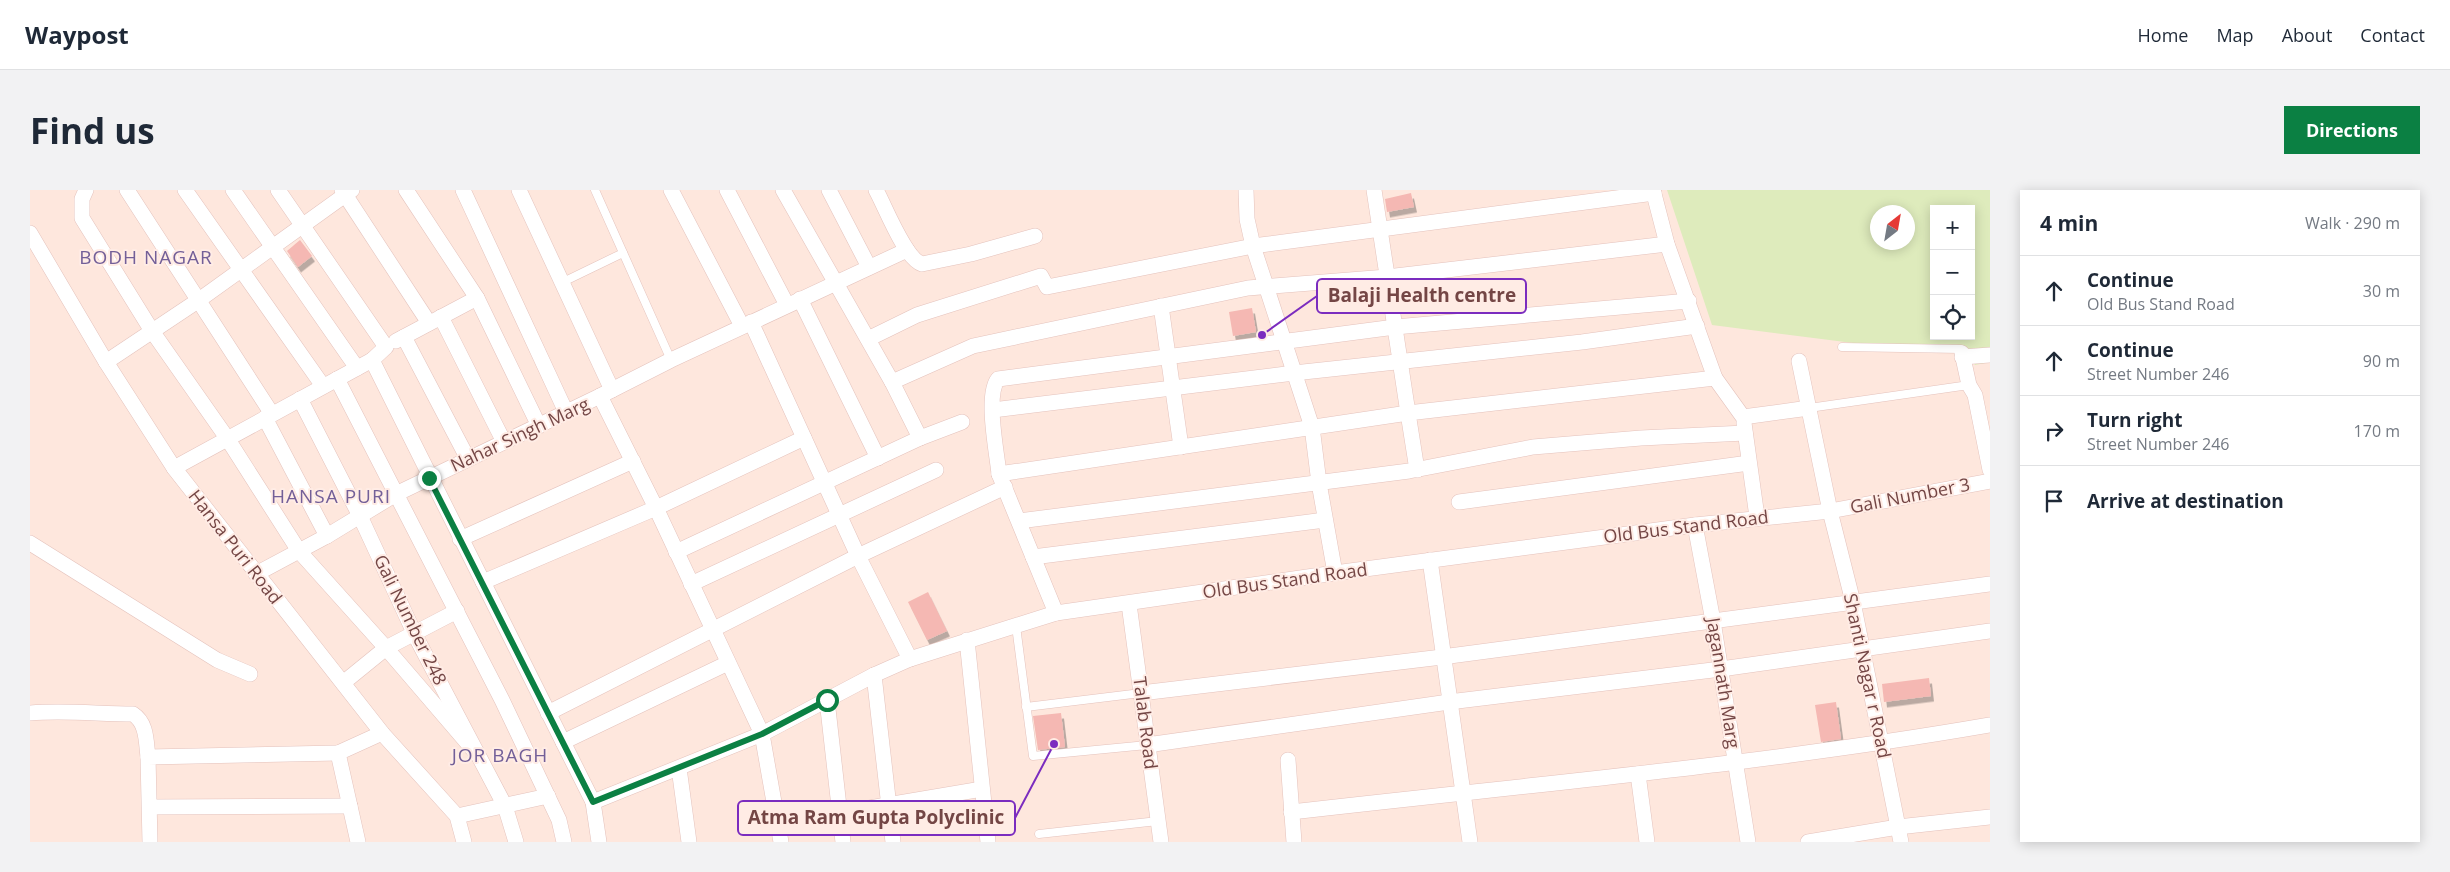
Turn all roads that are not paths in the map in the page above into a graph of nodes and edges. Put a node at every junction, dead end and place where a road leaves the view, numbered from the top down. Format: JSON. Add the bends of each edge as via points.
{"nodes":[{"id":1,"x":86,"y":190,"type":"edge"},
{"id":2,"x":127,"y":190,"type":"edge"},
{"id":3,"x":185,"y":190,"type":"edge"},
{"id":4,"x":233,"y":190,"type":"edge"},
{"id":5,"x":278,"y":190,"type":"edge"},
{"id":6,"x":406,"y":190,"type":"edge"},
{"id":7,"x":463,"y":190,"type":"edge"},
{"id":8,"x":520,"y":190,"type":"edge"},
{"id":9,"x":595,"y":190,"type":"edge"},
{"id":10,"x":672,"y":190,"type":"edge"},
{"id":11,"x":727,"y":190,"type":"edge"},
{"id":12,"x":783,"y":190,"type":"edge"},
{"id":13,"x":829,"y":190,"type":"edge"},
{"id":14,"x":876,"y":190,"type":"edge"},
{"id":15,"x":1251,"y":190,"type":"edge"},
{"id":16,"x":1374,"y":190,"type":"edge"},
{"id":17,"x":347,"y":192,"type":"edge"},
{"id":18,"x":1654,"y":192,"type":"edge"},
{"id":19,"x":302,"y":225,"type":"junction"},
{"id":20,"x":1381,"y":230,"type":"junction"},
{"id":21,"x":30,"y":233,"type":"edge"},
{"id":22,"x":1036,"y":236,"type":"dead end"},
{"id":23,"x":1667,"y":244,"type":"junction"},
{"id":24,"x":273,"y":246,"type":"junction"},
{"id":25,"x":1253,"y":246,"type":"junction"},
{"id":26,"x":907,"y":250,"type":"junction"},
{"id":27,"x":623,"y":253,"type":"junction"},
{"id":28,"x":869,"y":267,"type":"junction"},
{"id":29,"x":241,"y":270,"type":"junction"},
{"id":30,"x":1387,"y":277,"type":"junction"},
{"id":31,"x":563,"y":282,"type":"junction"},
{"id":32,"x":834,"y":283,"type":"junction"},
{"id":33,"x":1266,"y":287,"type":"junction"},
{"id":34,"x":477,"y":298,"type":"junction"},
{"id":35,"x":199,"y":300,"type":"junction"},
{"id":36,"x":1688,"y":301,"type":"junction"},
{"id":37,"x":793,"y":302,"type":"junction"},
{"id":38,"x":1161,"y":306,"type":"junction"},
{"id":39,"x":435,"y":320,"type":"junction"},
{"id":40,"x":746,"y":324,"type":"junction"},
{"id":41,"x":1697,"y":326,"type":"junction"},
{"id":42,"x":1396,"y":327,"type":"junction"},
{"id":43,"x":152,"y":331,"type":"junction"},
{"id":44,"x":404,"y":337,"type":"junction"},
{"id":45,"x":868,"y":339,"type":"junction"},
{"id":46,"x":1283,"y":341,"type":"junction"},
{"id":47,"x":386,"y":347,"type":"junction"},
{"id":48,"x":1842,"y":347,"type":"dead end"},
{"id":49,"x":1990,"y":354,"type":"edge"},
{"id":50,"x":1962,"y":355,"type":"junction"},
{"id":51,"x":1168,"y":357,"type":"junction"},
{"id":52,"x":372,"y":360,"type":"junction"},
{"id":53,"x":671,"y":360,"type":"junction"},
{"id":54,"x":1799,"y":361,"type":"dead end"},
{"id":55,"x":106,"y":362,"type":"junction"},
{"id":56,"x":1400,"y":362,"type":"junction"},
{"id":57,"x":357,"y":368,"type":"junction"},
{"id":58,"x":1294,"y":373,"type":"junction"},
{"id":59,"x":1715,"y":378,"type":"junction"},
{"id":60,"x":337,"y":379,"type":"junction"},
{"id":61,"x":892,"y":382,"type":"junction"},
{"id":62,"x":323,"y":386,"type":"junction"},
{"id":63,"x":1969,"y":386,"type":"junction"},
{"id":64,"x":1173,"y":389,"type":"junction"},
{"id":65,"x":606,"y":393,"type":"junction"},
{"id":66,"x":300,"y":399,"type":"junction"},
{"id":67,"x":1810,"y":408,"type":"junction"},
{"id":68,"x":992,"y":410,"type":"junction"},
{"id":69,"x":566,"y":412,"type":"junction"},
{"id":70,"x":1408,"y":413,"type":"junction"},
{"id":71,"x":269,"y":416,"type":"junction"},
{"id":72,"x":1743,"y":417,"type":"junction"},
{"id":73,"x":962,"y":422,"type":"dead end"},
{"id":74,"x":539,"y":426,"type":"junction"},
{"id":75,"x":1312,"y":427,"type":"junction"},
{"id":76,"x":1986,"y":430,"type":"edge"},
{"id":77,"x":1745,"y":433,"type":"junction"},
{"id":78,"x":227,"y":438,"type":"junction"},
{"id":79,"x":804,"y":438,"type":"junction"},
{"id":80,"x":920,"y":438,"type":"junction"},
{"id":81,"x":504,"y":442,"type":"junction"},
{"id":82,"x":1181,"y":447,"type":"junction"},
{"id":83,"x":878,"y":458,"type":"junction"},
{"id":84,"x":468,"y":459,"type":"junction"},
{"id":85,"x":633,"y":461,"type":"junction"},
{"id":86,"x":1749,"y":463,"type":"junction"},
{"id":87,"x":174,"y":468,"type":"junction"},
{"id":88,"x":936,"y":470,"type":"dead end"},
{"id":89,"x":1417,"y":470,"type":"junction"},
{"id":90,"x":1990,"y":470,"type":"edge"},
{"id":91,"x":429,"y":478,"type":"junction"},
{"id":92,"x":1002,"y":480,"type":"junction"},
{"id":93,"x":1990,"y":481,"type":"edge"},
{"id":94,"x":825,"y":483,"type":"junction"},
{"id":95,"x":1319,"y":483,"type":"junction"},
{"id":96,"x":396,"y":494,"type":"junction"},
{"id":97,"x":1459,"y":502,"type":"dead end"},
{"id":98,"x":656,"y":508,"type":"junction"},
{"id":99,"x":1830,"y":510,"type":"junction"},
{"id":100,"x":360,"y":516,"type":"junction"},
{"id":101,"x":840,"y":516,"type":"junction"},
{"id":102,"x":1757,"y":517,"type":"junction"},
{"id":103,"x":1325,"y":520,"type":"junction"},
{"id":104,"x":1019,"y":521,"type":"junction"},
{"id":105,"x":1695,"y":525,"type":"junction"},
{"id":106,"x":327,"y":536,"type":"junction"},
{"id":107,"x":460,"y":539,"type":"junction"},
{"id":108,"x":30,"y":542,"type":"edge"},
{"id":109,"x":298,"y":552,"type":"junction"},
{"id":110,"x":676,"y":552,"type":"junction"},
{"id":111,"x":858,"y":556,"type":"junction"},
{"id":112,"x":1033,"y":557,"type":"junction"},
{"id":113,"x":1430,"y":560,"type":"junction"},
{"id":114,"x":1335,"y":572,"type":"junction"},
{"id":115,"x":256,"y":574,"type":"junction"},
{"id":116,"x":483,"y":582,"type":"junction"},
{"id":117,"x":691,"y":584,"type":"junction"},
{"id":118,"x":1990,"y":584,"type":"edge"},
{"id":119,"x":1853,"y":602,"type":"junction"},
{"id":120,"x":1129,"y":604,"type":"junction"},
{"id":121,"x":457,"y":611,"type":"junction"},
{"id":122,"x":1056,"y":613,"type":"junction"},
{"id":123,"x":1714,"y":620,"type":"junction"},
{"id":124,"x":1016,"y":626,"type":"junction"},
{"id":125,"x":712,"y":630,"type":"junction"},
{"id":126,"x":1990,"y":630,"type":"edge"},
{"id":127,"x":415,"y":635,"type":"junction"},
{"id":128,"x":966,"y":640,"type":"junction"},
{"id":129,"x":386,"y":648,"type":"junction"},
{"id":130,"x":1862,"y":649,"type":"junction"},
{"id":131,"x":1442,"y":657,"type":"junction"},
{"id":132,"x":910,"y":659,"type":"junction"},
{"id":133,"x":728,"y":663,"type":"junction"},
{"id":134,"x":1721,"y":669,"type":"junction"},
{"id":135,"x":250,"y":674,"type":"dead end"},
{"id":136,"x":874,"y":674,"type":"junction"},
{"id":137,"x":343,"y":683,"type":"junction"},
{"id":138,"x":1142,"y":694,"type":"junction"},
{"id":139,"x":827,"y":700,"type":"junction"},
{"id":140,"x":1449,"y":702,"type":"junction"},
{"id":141,"x":1026,"y":707,"type":"junction"},
{"id":142,"x":30,"y":713,"type":"edge"},
{"id":143,"x":548,"y":713,"type":"junction"},
{"id":144,"x":1990,"y":725,"type":"edge"},
{"id":145,"x":382,"y":732,"type":"junction"},
{"id":146,"x":762,"y":734,"type":"junction"},
{"id":147,"x":563,"y":742,"type":"junction"},
{"id":148,"x":1881,"y":744,"type":"junction"},
{"id":149,"x":1147,"y":745,"type":"junction"},
{"id":150,"x":338,"y":753,"type":"junction"},
{"id":151,"x":477,"y":754,"type":"junction"},
{"id":152,"x":148,"y":757,"type":"junction"},
{"id":153,"x":1288,"y":760,"type":"dead end"},
{"id":154,"x":1736,"y":764,"type":"junction"},
{"id":155,"x":679,"y":768,"type":"junction"},
{"id":156,"x":1638,"y":774,"type":"junction"},
{"id":157,"x":982,"y":789,"type":"junction"},
{"id":158,"x":1462,"y":792,"type":"junction"},
{"id":159,"x":548,"y":796,"type":"junction"},
{"id":160,"x":593,"y":802,"type":"junction"},
{"id":161,"x":889,"y":805,"type":"junction"},
{"id":162,"x":150,"y":806,"type":"junction"},
{"id":163,"x":350,"y":806,"type":"junction"},
{"id":164,"x":505,"y":806,"type":"junction"},
{"id":165,"x":1291,"y":812,"type":"junction"},
{"id":166,"x":840,"y":813,"type":"junction"},
{"id":167,"x":456,"y":816,"type":"junction"},
{"id":168,"x":1990,"y":817,"type":"edge"},
{"id":169,"x":1158,"y":821,"type":"junction"},
{"id":170,"x":1898,"y":827,"type":"junction"},
{"id":171,"x":1039,"y":834,"type":"dead end"},
{"id":172,"x":150,"y":842,"type":"edge"},
{"id":173,"x":358,"y":842,"type":"edge"},
{"id":174,"x":464,"y":842,"type":"edge"},
{"id":175,"x":516,"y":842,"type":"edge"},
{"id":176,"x":564,"y":842,"type":"edge"},
{"id":177,"x":599,"y":842,"type":"edge"},
{"id":178,"x":689,"y":842,"type":"edge"},
{"id":179,"x":781,"y":842,"type":"edge"},
{"id":180,"x":844,"y":842,"type":"edge"},
{"id":181,"x":894,"y":842,"type":"edge"},
{"id":182,"x":988,"y":842,"type":"edge"},
{"id":183,"x":1161,"y":842,"type":"edge"},
{"id":184,"x":1294,"y":842,"type":"edge"},
{"id":185,"x":1470,"y":842,"type":"edge"},
{"id":186,"x":1647,"y":842,"type":"edge"},
{"id":187,"x":1748,"y":842,"type":"edge"},
{"id":188,"x":1808,"y":842,"type":"edge"},
{"id":189,"x":1900,"y":842,"type":"edge"}],
"edges":[{"from":1,"to":43,"type":"street","via":[[82,199],[82,218]]},
{"from":2,"to":35,"type":"street"},
{"from":3,"to":29,"type":"street"},
{"from":4,"to":24,"type":"street"},
{"from":5,"to":19,"type":"street"},
{"from":6,"to":34,"type":"street"},
{"from":7,"to":69,"type":"street"},
{"from":8,"to":31,"type":"street"},
{"from":9,"to":27,"type":"lane"},
{"from":10,"to":40,"type":"street"},
{"from":11,"to":37,"type":"street"},
{"from":12,"to":32,"type":"street"},
{"from":13,"to":28,"type":"street"},
{"from":14,"to":26,"type":"street"},
{"from":15,"to":25,"type":"street","via":[[1247,219]]},
{"from":16,"to":20,"type":"street"},
{"from":17,"to":19,"type":"street"},
{"from":17,"to":39,"type":"street"},
{"from":18,"to":20,"type":"street"},
{"from":18,"to":23,"type":"street"},
{"from":19,"to":24,"type":"street"},
{"from":19,"to":47,"type":"street"},
{"from":20,"to":25,"type":"street"},
{"from":20,"to":30,"type":"street"},
{"from":21,"to":55,"type":"street","name":"Hansa Puri Road"},
{"from":22,"to":26,"type":"street","via":[[922,264],[916,262]]},
{"from":23,"to":30,"type":"street"},
{"from":23,"to":36,"type":"street"},
{"from":24,"to":29,"type":"street"},
{"from":24,"to":57,"type":"street"},
{"from":25,"to":33,"type":"street"},
{"from":25,"to":45,"type":"street","via":[[1047,286],[1041,276],[917,315]]},
{"from":26,"to":28,"type":"street","name":"Nahar Singh Marg"},
{"from":27,"to":31,"type":"lane"},
{"from":27,"to":53,"type":"lane"},
{"from":28,"to":32,"type":"street","name":"Nahar Singh Marg"},
{"from":29,"to":35,"type":"street"},
{"from":29,"to":62,"type":"street"},
{"from":30,"to":33,"type":"street"},
{"from":30,"to":42,"type":"street"},
{"from":31,"to":65,"type":"street"},
{"from":32,"to":37,"type":"street","name":"Nahar Singh Marg"},
{"from":32,"to":45,"type":"street"},
{"from":33,"to":38,"type":"street"},
{"from":33,"to":46,"type":"street"},
{"from":34,"to":39,"type":"street"},
{"from":34,"to":74,"type":"street"},
{"from":35,"to":43,"type":"street"},
{"from":35,"to":71,"type":"street"},
{"from":36,"to":41,"type":"street"},
{"from":36,"to":42,"type":"street"},
{"from":37,"to":40,"type":"street","name":"Nahar Singh Marg"},
{"from":37,"to":83,"type":"street"},
{"from":38,"to":51,"type":"street"},
{"from":38,"to":61,"type":"street","via":[[973,346]]},
{"from":39,"to":44,"type":"street"},
{"from":39,"to":81,"type":"street"},
{"from":40,"to":53,"type":"street","name":"Nahar Singh Marg"},
{"from":40,"to":79,"type":"street"},
{"from":41,"to":56,"type":"street"},
{"from":41,"to":59,"type":"street"},
{"from":42,"to":46,"type":"street"},
{"from":42,"to":56,"type":"street"},
{"from":43,"to":55,"type":"street"},
{"from":43,"to":78,"type":"street"},
{"from":44,"to":47,"type":"street"},
{"from":44,"to":84,"type":"street"},
{"from":45,"to":61,"type":"street"},
{"from":46,"to":51,"type":"street"},
{"from":46,"to":58,"type":"street"},
{"from":47,"to":52,"type":"street"},
{"from":48,"to":50,"type":"lane","via":[[1961,349]]},
{"from":49,"to":50,"type":"street"},
{"from":50,"to":63,"type":"street"},
{"from":51,"to":64,"type":"street"},
{"from":51,"to":68,"type":"street","via":[[998,379],[994,386]]},
{"from":52,"to":57,"type":"street"},
{"from":52,"to":91,"type":"street"},
{"from":53,"to":65,"type":"street","name":"Nahar Singh Marg"},
{"from":54,"to":67,"type":"street","name":"Shanti Nagar r Road"},
{"from":55,"to":87,"type":"street","name":"Hansa Puri Road"},
{"from":56,"to":58,"type":"street"},
{"from":56,"to":70,"type":"street"},
{"from":57,"to":60,"type":"street"},
{"from":58,"to":64,"type":"street"},
{"from":58,"to":75,"type":"street"},
{"from":59,"to":70,"type":"street"},
{"from":59,"to":72,"type":"street"},
{"from":60,"to":62,"type":"street"},
{"from":60,"to":96,"type":"street"},
{"from":61,"to":80,"type":"street"},
{"from":62,"to":66,"type":"street"},
{"from":63,"to":67,"type":"lane"},
{"from":63,"to":76,"type":"street"},
{"from":64,"to":68,"type":"street"},
{"from":64,"to":82,"type":"street"},
{"from":65,"to":69,"type":"street","name":"Nahar Singh Marg"},
{"from":65,"to":85,"type":"street"},
{"from":66,"to":71,"type":"street"},
{"from":66,"to":100,"type":"street","name":"Gali Number 248"},
{"from":67,"to":72,"type":"street"},
{"from":67,"to":99,"type":"street","name":"Shanti Nagar r Road"},
{"from":68,"to":92,"type":"street"},
{"from":69,"to":74,"type":"street","name":"Nahar Singh Marg"},
{"from":70,"to":75,"type":"street"},
{"from":70,"to":89,"type":"street"},
{"from":71,"to":78,"type":"street"},
{"from":71,"to":106,"type":"street"},
{"from":72,"to":77,"type":"street"},
{"from":73,"to":80,"type":"street"},
{"from":74,"to":81,"type":"street","name":"Nahar Singh Marg"},
{"from":75,"to":82,"type":"street"},
{"from":75,"to":95,"type":"street"},
{"from":76,"to":90,"type":"street"},
{"from":77,"to":86,"type":"street"},
{"from":77,"to":89,"type":"street","via":[[1533,447]]},
{"from":78,"to":87,"type":"street"},
{"from":78,"to":109,"type":"street"},
{"from":79,"to":94,"type":"street"},
{"from":79,"to":98,"type":"street"},
{"from":80,"to":83,"type":"street"},
{"from":81,"to":84,"type":"street","name":"Nahar Singh Marg"},
{"from":82,"to":92,"type":"street"},
{"from":83,"to":94,"type":"street"},
{"from":84,"to":91,"type":"street","name":"Nahar Singh Marg"},
{"from":85,"to":98,"type":"street"},
{"from":85,"to":107,"type":"street"},
{"from":86,"to":97,"type":"street"},
{"from":86,"to":102,"type":"street"},
{"from":87,"to":115,"type":"street","name":"Hansa Puri Road"},
{"from":88,"to":101,"type":"street"},
{"from":89,"to":95,"type":"street"},
{"from":91,"to":96,"type":"street","name":"Nahar Singh Marg"},
{"from":91,"to":107,"type":"street"},
{"from":92,"to":104,"type":"street"},
{"from":92,"to":111,"type":"street"},
{"from":93,"to":99,"type":"street","name":"Gali Number 3"},
{"from":94,"to":101,"type":"street"},
{"from":94,"to":110,"type":"street"},
{"from":95,"to":103,"type":"street"},
{"from":95,"to":104,"type":"street"},
{"from":96,"to":100,"type":"street","name":"Nahar Singh Marg"},
{"from":96,"to":121,"type":"street"},
{"from":98,"to":110,"type":"street"},
{"from":98,"to":116,"type":"street"},
{"from":99,"to":102,"type":"street","name":"Old Bus Stand Road"},
{"from":99,"to":119,"type":"street","name":"Shanti Nagar r Road"},
{"from":100,"to":106,"type":"street","name":"Nahar Singh Marg"},
{"from":100,"to":127,"type":"street","name":"Gali Number 248"},
{"from":101,"to":111,"type":"street"},
{"from":101,"to":117,"type":"street"},
{"from":102,"to":105,"type":"street","name":"Old Bus Stand Road"},
{"from":103,"to":112,"type":"street"},
{"from":103,"to":114,"type":"street"},
{"from":104,"to":112,"type":"street"},
{"from":105,"to":113,"type":"street","name":"Old Bus Stand Road"},
{"from":105,"to":123,"type":"street","name":"Jagannath Marg"},
{"from":106,"to":109,"type":"street","name":"Nahar Singh Marg"},
{"from":107,"to":116,"type":"street"},
{"from":108,"to":135,"type":"street","via":[[217,660]]},
{"from":109,"to":115,"type":"street","name":"Nahar Singh Marg"},
{"from":109,"to":129,"type":"street"},
{"from":110,"to":117,"type":"street"},
{"from":111,"to":125,"type":"street"},
{"from":111,"to":132,"type":"street"},
{"from":112,"to":122,"type":"street"},
{"from":113,"to":114,"type":"street","name":"Old Bus Stand Road"},
{"from":113,"to":131,"type":"street"},
{"from":114,"to":120,"type":"street","name":"Old Bus Stand Road"},
{"from":115,"to":137,"type":"street","name":"Hansa Puri Road"},
{"from":116,"to":143,"type":"street"},
{"from":117,"to":125,"type":"street"},
{"from":118,"to":119,"type":"street"},
{"from":119,"to":123,"type":"street"},
{"from":119,"to":130,"type":"street","name":"Shanti Nagar r Road"},
{"from":120,"to":122,"type":"street","name":"Old Bus Stand Road"},
{"from":120,"to":138,"type":"street","name":"Talab Road"},
{"from":121,"to":127,"type":"street"},
{"from":121,"to":159,"type":"street"},
{"from":122,"to":124,"type":"street","name":"Old Bus Stand Road"},
{"from":123,"to":131,"type":"street"},
{"from":123,"to":134,"type":"street","name":"Jagannath Marg"},
{"from":124,"to":128,"type":"street","name":"Old Bus Stand Road"},
{"from":124,"to":141,"type":"lane"},
{"from":125,"to":133,"type":"street"},
{"from":125,"to":143,"type":"street"},
{"from":126,"to":130,"type":"street"},
{"from":127,"to":129,"type":"street"},
{"from":127,"to":151,"type":"street","name":"Gali Number 248"},
{"from":128,"to":132,"type":"street","name":"Old Bus Stand Road"},
{"from":128,"to":157,"type":"street"},
{"from":129,"to":137,"type":"street"},
{"from":129,"to":151,"type":"street"},
{"from":130,"to":134,"type":"street"},
{"from":130,"to":148,"type":"street","name":"Shanti Nagar r Road"},
{"from":131,"to":138,"type":"street"},
{"from":131,"to":140,"type":"street"},
{"from":132,"to":136,"type":"street","name":"Old Bus Stand Road"},
{"from":133,"to":146,"type":"street"},
{"from":133,"to":147,"type":"street"},
{"from":134,"to":140,"type":"street"},
{"from":134,"to":154,"type":"street","name":"Jagannath Marg"},
{"from":136,"to":139,"type":"street","name":"Old Bus Stand Road"},
{"from":136,"to":161,"type":"street"},
{"from":137,"to":145,"type":"street","name":"Hansa Puri Road"},
{"from":138,"to":141,"type":"lane"},
{"from":138,"to":149,"type":"street","name":"Talab Road"},
{"from":139,"to":146,"type":"street","name":"Old Bus Stand Road"},
{"from":139,"to":166,"type":"street"},
{"from":140,"to":149,"type":"street"},
{"from":140,"to":158,"type":"street"},
{"from":141,"to":149,"type":"lane","via":[[1033,756]]},
{"from":142,"to":152,"type":"street","via":[[133,714],[140,718],[145,729]]},
{"from":143,"to":147,"type":"street"},
{"from":144,"to":148,"type":"street"},
{"from":145,"to":150,"type":"street"},
{"from":145,"to":167,"type":"street","name":"Hansa Puri Road"},
{"from":146,"to":155,"type":"street","name":"Old Bus Stand Road"},
{"from":146,"to":179,"type":"street"},
{"from":147,"to":160,"type":"street"},
{"from":148,"to":154,"type":"street"},
{"from":148,"to":170,"type":"street","name":"Shanti Nagar r Road"},
{"from":149,"to":169,"type":"street","name":"Talab Road"},
{"from":150,"to":152,"type":"street"},
{"from":150,"to":163,"type":"street"},
{"from":151,"to":164,"type":"street","name":"Gali Number 248"},
{"from":152,"to":162,"type":"street"},
{"from":153,"to":165,"type":"street"},
{"from":154,"to":156,"type":"street"},
{"from":154,"to":187,"type":"street","name":"Jagannath Marg"},
{"from":155,"to":160,"type":"street","name":"Old Bus Stand Road"},
{"from":155,"to":178,"type":"street"},
{"from":156,"to":158,"type":"street"},
{"from":156,"to":186,"type":"street"},
{"from":157,"to":161,"type":"street"},
{"from":157,"to":182,"type":"street"},
{"from":158,"to":165,"type":"street"},
{"from":158,"to":185,"type":"street"},
{"from":159,"to":164,"type":"street"},
{"from":159,"to":176,"type":"street","via":[[559,820]]},
{"from":160,"to":177,"type":"street"},
{"from":161,"to":166,"type":"street"},
{"from":161,"to":181,"type":"street"},
{"from":162,"to":163,"type":"street"},
{"from":162,"to":172,"type":"street"},
{"from":163,"to":173,"type":"street"},
{"from":164,"to":167,"type":"street"},
{"from":164,"to":175,"type":"street","name":"Gali Number 248"},
{"from":165,"to":184,"type":"street"},
{"from":166,"to":180,"type":"street"},
{"from":167,"to":174,"type":"street","name":"Hansa Puri Road"},
{"from":168,"to":170,"type":"street"},
{"from":169,"to":171,"type":"lane"},
{"from":169,"to":183,"type":"street","name":"Talab Road"},
{"from":170,"to":188,"type":"street"},
{"from":170,"to":189,"type":"street","name":"Shanti Nagar r Road"}]}
